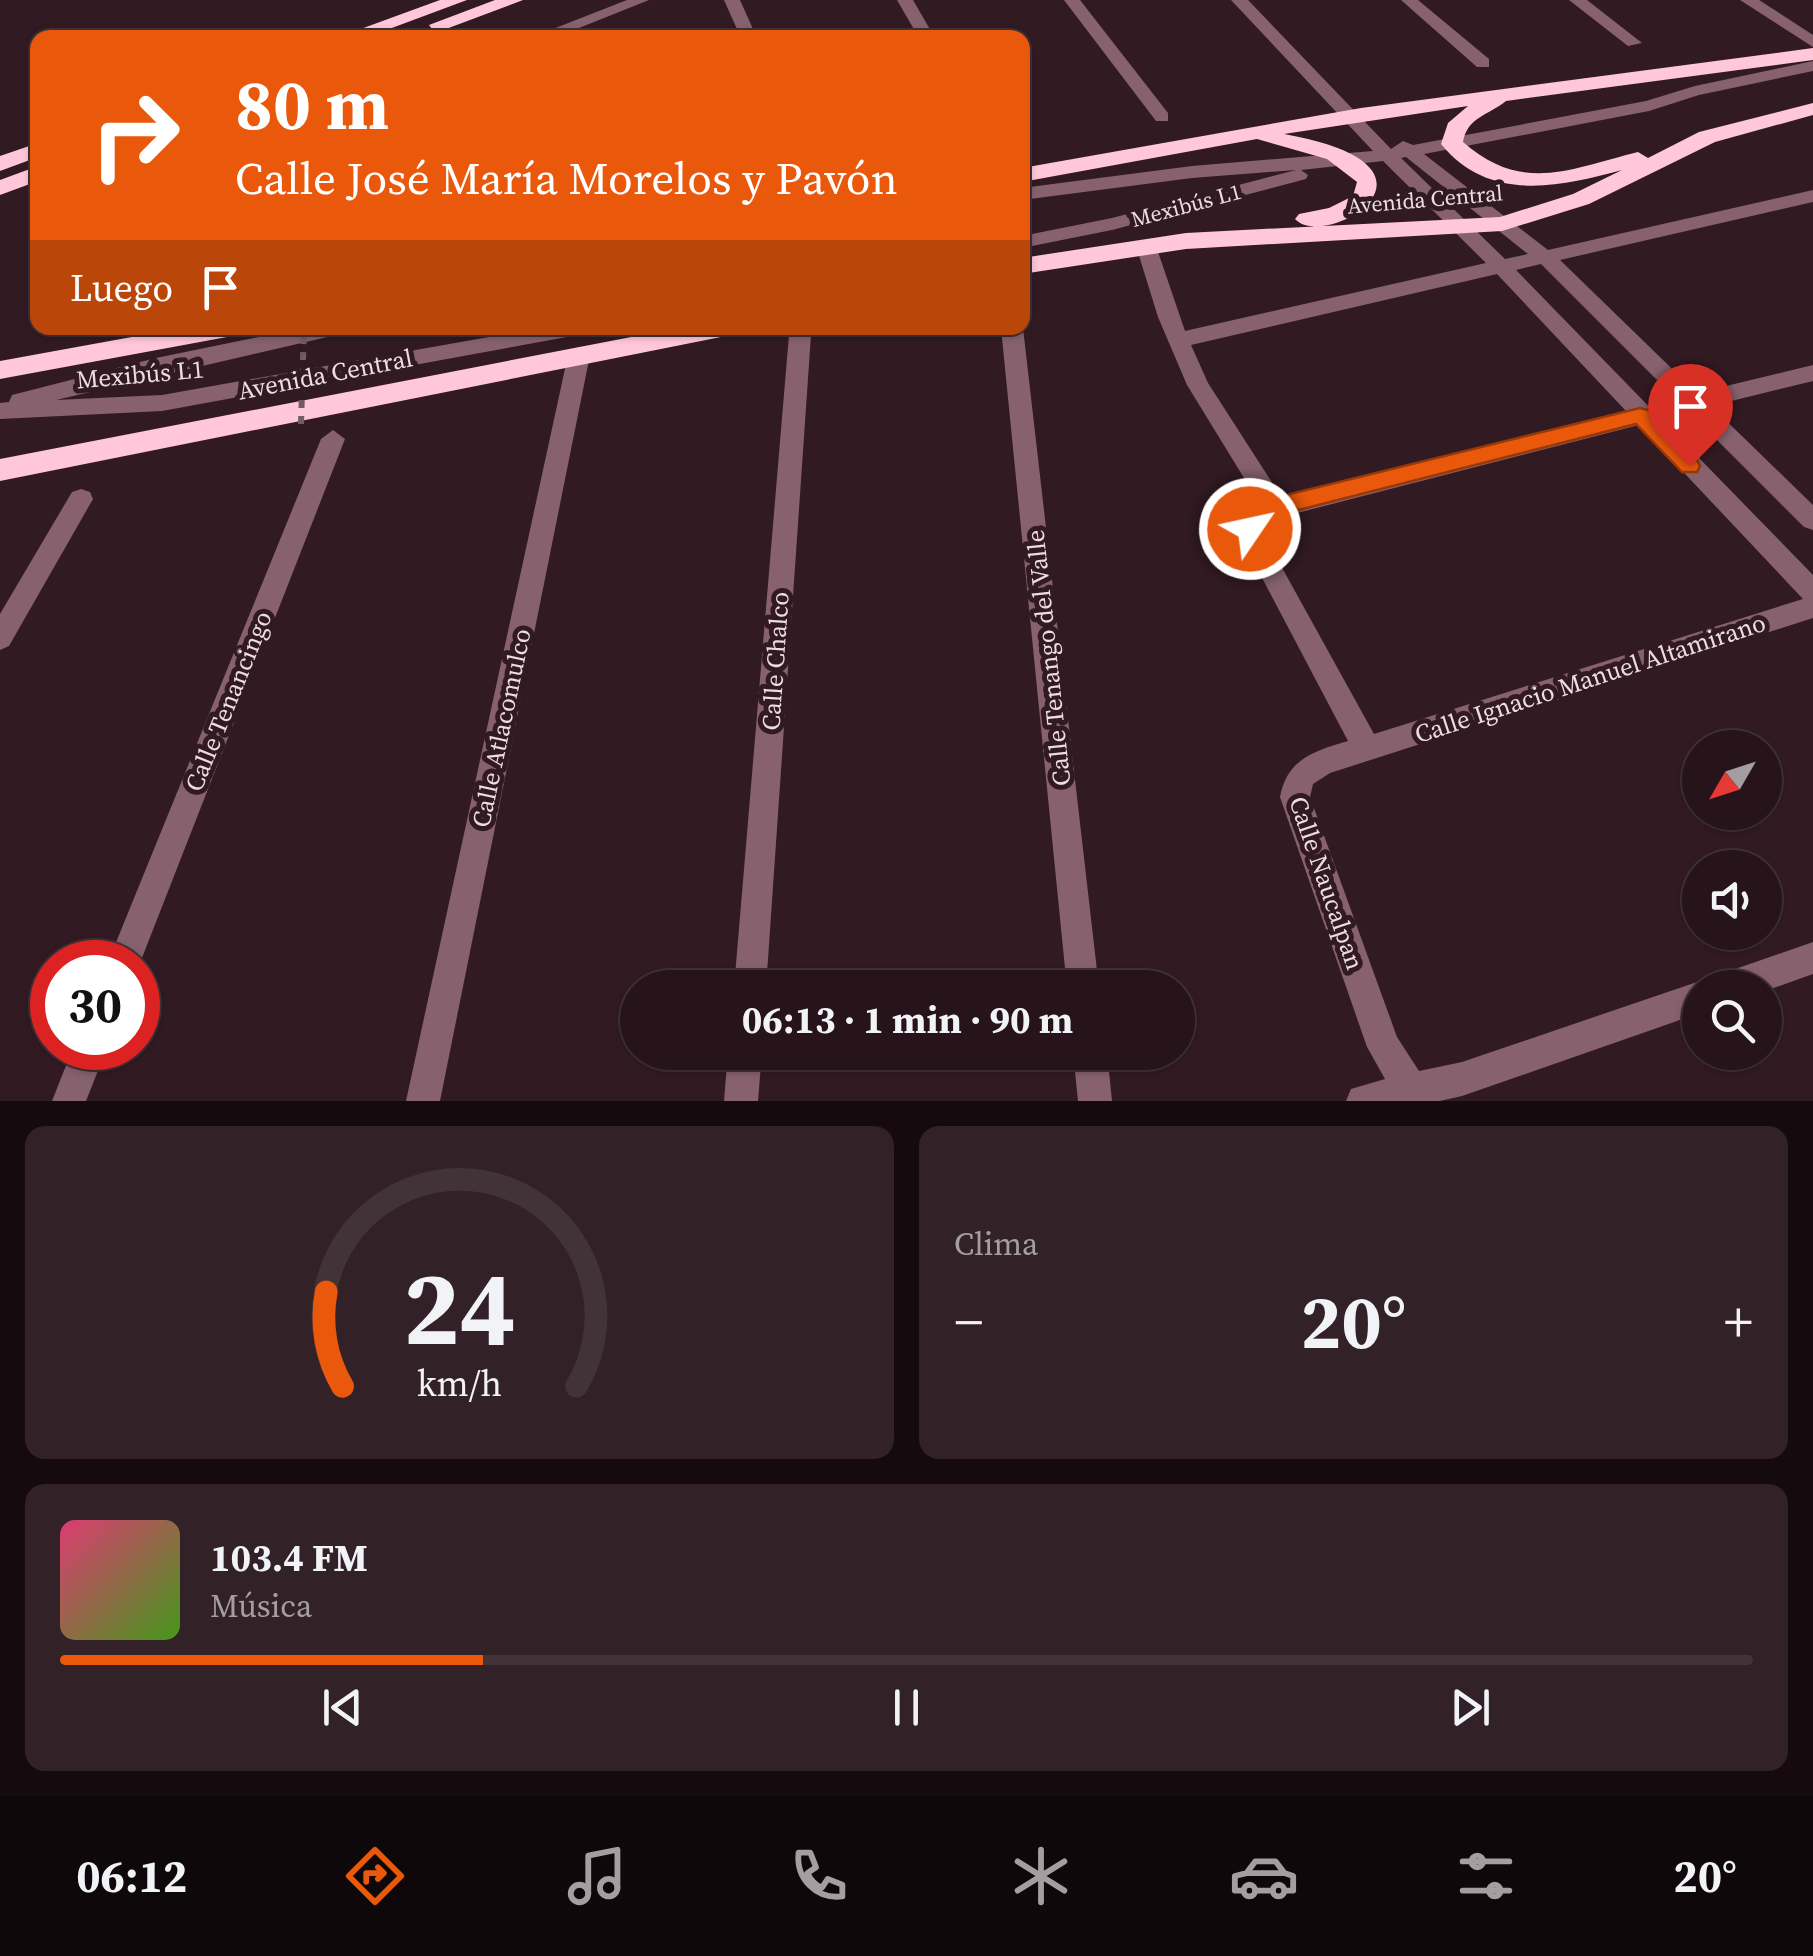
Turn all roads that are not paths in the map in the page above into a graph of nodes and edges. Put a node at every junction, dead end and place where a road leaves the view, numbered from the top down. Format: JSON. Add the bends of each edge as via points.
{"nodes":[{"id":1,"x":458,"y":0,"type":"edge"},
{"id":2,"x":514,"y":0,"type":"edge"},
{"id":3,"x":642,"y":0,"type":"edge"},
{"id":4,"x":732,"y":0,"type":"edge"},
{"id":5,"x":905,"y":0,"type":"edge"},
{"id":6,"x":1072,"y":0,"type":"edge"},
{"id":7,"x":1239,"y":0,"type":"edge"},
{"id":8,"x":1410,"y":0,"type":"edge"},
{"id":9,"x":1577,"y":0,"type":"edge"},
{"id":10,"x":1748,"y":0,"type":"edge"},
{"id":11,"x":369,"y":30,"type":"edge"},
{"id":12,"x":426,"y":30,"type":"edge"},
{"id":13,"x":576,"y":30,"type":"edge"},
{"id":14,"x":745,"y":30,"type":"edge"},
{"id":15,"x":922,"y":30,"type":"edge"},
{"id":16,"x":1634,"y":42,"type":"dead end"},
{"id":17,"x":1813,"y":42,"type":"edge"},
{"id":18,"x":1813,"y":54,"type":"edge"},
{"id":19,"x":1483,"y":63,"type":"dead end"},
{"id":20,"x":1813,"y":66,"type":"edge"},
{"id":21,"x":1813,"y":82,"type":"edge"},
{"id":22,"x":1517,"y":90,"type":"junction"},
{"id":23,"x":1650,"y":106,"type":"junction"},
{"id":24,"x":1813,"y":109,"type":"edge"},
{"id":25,"x":1353,"y":115,"type":"junction"},
{"id":26,"x":1162,"y":117,"type":"dead end"},
{"id":27,"x":1240,"y":136,"type":"junction"},
{"id":28,"x":1452,"y":144,"type":"junction"},
{"id":29,"x":1676,"y":150,"type":"junction"},
{"id":30,"x":1410,"y":151,"type":"junction"},
{"id":31,"x":30,"y":152,"type":"edge"},
{"id":32,"x":1386,"y":155,"type":"junction"},
{"id":33,"x":1347,"y":161,"type":"junction"},
{"id":34,"x":0,"y":164,"type":"edge"},
{"id":35,"x":1030,"y":173,"type":"edge"},
{"id":36,"x":30,"y":176,"type":"edge"},
{"id":37,"x":0,"y":188,"type":"edge"},
{"id":38,"x":1030,"y":193,"type":"edge"},
{"id":39,"x":1813,"y":196,"type":"edge"},
{"id":40,"x":1502,"y":224,"type":"junction"},
{"id":41,"x":1464,"y":228,"type":"junction"},
{"id":42,"x":1030,"y":240,"type":"edge"},
{"id":43,"x":1186,"y":241,"type":"junction"},
{"id":44,"x":1146,"y":246,"type":"junction"},
{"id":45,"x":1546,"y":259,"type":"junction"},
{"id":46,"x":1030,"y":265,"type":"edge"},
{"id":47,"x":1502,"y":270,"type":"junction"},
{"id":48,"x":190,"y":335,"type":"edge"},
{"id":49,"x":303,"y":335,"type":"edge"},
{"id":50,"x":645,"y":335,"type":"edge"},
{"id":51,"x":800,"y":335,"type":"edge"},
{"id":52,"x":1013,"y":335,"type":"edge"},
{"id":53,"x":1178,"y":340,"type":"junction"},
{"id":54,"x":579,"y":341,"type":"edge"},
{"id":55,"x":0,"y":370,"type":"edge"},
{"id":56,"x":1813,"y":373,"type":"edge"},
{"id":57,"x":1693,"y":402,"type":"junction"},
{"id":58,"x":0,"y":408,"type":"edge"},
{"id":59,"x":1640,"y":416,"type":"junction"},
{"id":60,"x":333,"y":439,"type":"dead end"},
{"id":61,"x":0,"y":470,"type":"edge"},
{"id":62,"x":81,"y":499,"type":"dead end"},
{"id":63,"x":1275,"y":506,"type":"junction"},
{"id":64,"x":1813,"y":520,"type":"edge"},
{"id":65,"x":1813,"y":592,"type":"edge"},
{"id":66,"x":1813,"y":607,"type":"edge"},
{"id":67,"x":0,"y":638,"type":"edge"},
{"id":68,"x":1367,"y":749,"type":"junction"},
{"id":69,"x":133,"y":940,"type":"edge"},
{"id":70,"x":1813,"y":958,"type":"edge"},
{"id":71,"x":751,"y":970,"type":"edge"},
{"id":72,"x":1081,"y":970,"type":"edge"},
{"id":73,"x":1779,"y":970,"type":"edge"},
{"id":74,"x":1682,"y":1003,"type":"edge"},
{"id":75,"x":81,"y":1070,"type":"edge"},
{"id":76,"x":744,"y":1070,"type":"edge"},
{"id":77,"x":1092,"y":1070,"type":"edge"},
{"id":78,"x":1415,"y":1096,"type":"edge"},
{"id":79,"x":69,"y":1101,"type":"edge"},
{"id":80,"x":423,"y":1101,"type":"edge"},
{"id":81,"x":741,"y":1101,"type":"edge"},
{"id":82,"x":1095,"y":1101,"type":"edge"},
{"id":83,"x":1363,"y":1101,"type":"edge"}],
"edges":[{"from":1,"to":11,"type":"highway"},
{"from":2,"to":12,"type":"highway"},
{"from":3,"to":13,"type":"street"},
{"from":4,"to":14,"type":"street"},
{"from":5,"to":15,"type":"street"},
{"from":6,"to":26,"type":"street"},
{"from":7,"to":25,"type":"street"},
{"from":8,"to":19,"type":"street"},
{"from":9,"to":16,"type":"street"},
{"from":10,"to":17,"type":"street"},
{"from":18,"to":22,"type":"highway"},
{"from":20,"to":23,"type":"street","name":"Mexibús L1"},
{"from":21,"to":23,"type":"street","name":"Mexibús L1"},
{"from":22,"to":25,"type":"highway"},
{"from":22,"to":28,"type":"highway","via":[[1463,118]]},
{"from":23,"to":28,"type":"street","name":"Mexibús L1"},
{"from":24,"to":29,"type":"highway","name":"Avenida Central"},
{"from":25,"to":27,"type":"highway"},
{"from":25,"to":30,"type":"street"},
{"from":25,"to":32,"type":"street"},
{"from":27,"to":33,"type":"highway","via":[[1309,146]]},
{"from":27,"to":35,"type":"highway"},
{"from":28,"to":29,"type":"highway","via":[[1497,176],[1540,184]]},
{"from":28,"to":30,"type":"street","name":"Mexibús L1"},
{"from":29,"to":40,"type":"highway","name":"Avenida Central","via":[[1594,194]]},
{"from":30,"to":32,"type":"street","name":"Mexibús L1"},
{"from":30,"to":40,"type":"street"},
{"from":31,"to":34,"type":"highway"},
{"from":32,"to":33,"type":"street","name":"Mexibús L1"},
{"from":32,"to":41,"type":"street"},
{"from":33,"to":38,"type":"street","name":"Mexibús L1"},
{"from":33,"to":42,"type":"street","name":"Mexibús L1"},
{"from":33,"to":43,"type":"highway","via":[[1368,188],[1357,208],[1325,218],[1235,226]]},
{"from":36,"to":37,"type":"highway"},
{"from":39,"to":45,"type":"street"},
{"from":40,"to":41,"type":"highway","name":"Avenida Central"},
{"from":40,"to":45,"type":"street"},
{"from":41,"to":43,"type":"highway","name":"Avenida Central"},
{"from":41,"to":47,"type":"street"},
{"from":43,"to":44,"type":"highway","name":"Avenida Central"},
{"from":44,"to":46,"type":"highway","name":"Avenida Central"},
{"from":44,"to":53,"type":"street"},
{"from":45,"to":47,"type":"street"},
{"from":45,"to":57,"type":"street"},
{"from":47,"to":53,"type":"street"},
{"from":47,"to":59,"type":"street"},
{"from":48,"to":55,"type":"highway"},
{"from":49,"to":58,"type":"street","name":"Mexibús L1"},
{"from":50,"to":54,"type":"highway","name":"Avenida Central"},
{"from":51,"to":71,"type":"street","name":"Calle Chalco"},
{"from":52,"to":72,"type":"street","name":"Calle Tenango del Valle"},
{"from":53,"to":63,"type":"street","via":[[1198,385]]},
{"from":54,"to":58,"type":"street","name":"Mexibús L1","via":[[162,402]]},
{"from":54,"to":61,"type":"highway","name":"Avenida Central"},
{"from":54,"to":80,"type":"street","name":"Calle Atlacomulco"},
{"from":56,"to":57,"type":"street"},
{"from":57,"to":64,"type":"street"},
{"from":59,"to":63,"type":"street"},
{"from":59,"to":65,"type":"street"},
{"from":60,"to":69,"type":"street","name":"Calle Tenancingo"},
{"from":62,"to":67,"type":"street"},
{"from":63,"to":68,"type":"street","via":[[1256,514],[1253,538]]},
{"from":66,"to":68,"type":"street","name":"Calle Ignacio Manuel Altamirano"},
{"from":68,"to":78,"type":"street","name":"Calle Naucalpan","via":[[1309,768],[1294,785],[1293,798],[1384,1047]]},
{"from":70,"to":73,"type":"street"},
{"from":74,"to":78,"type":"street"},
{"from":75,"to":79,"type":"street"},
{"from":76,"to":81,"type":"street"},
{"from":77,"to":82,"type":"street"},
{"from":78,"to":83,"type":"street"}]}
